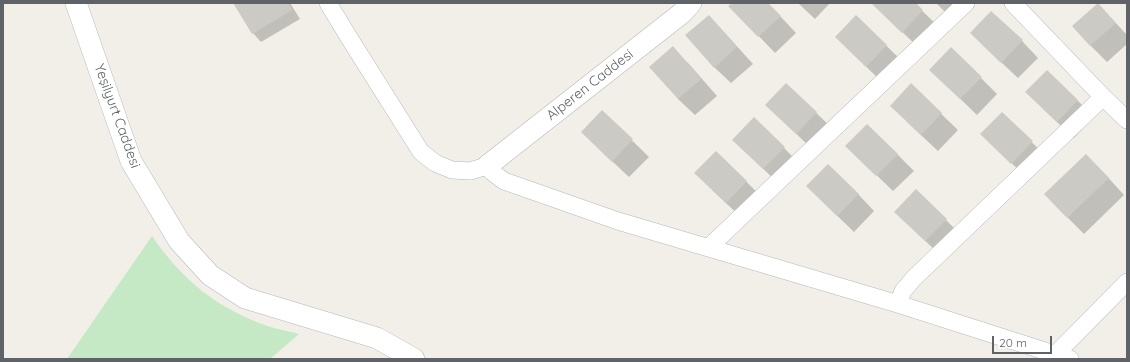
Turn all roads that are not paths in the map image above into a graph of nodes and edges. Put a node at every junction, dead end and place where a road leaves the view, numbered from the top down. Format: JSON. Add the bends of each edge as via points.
{"nodes":[{"id":1,"x":76,"y":3,"type":"edge"},
{"id":2,"x":328,"y":3,"type":"edge"},
{"id":3,"x":692,"y":3,"type":"edge"},
{"id":4,"x":966,"y":3,"type":"edge"},
{"id":5,"x":1013,"y":3,"type":"edge"},
{"id":6,"x":1104,"y":97,"type":"junction"},
{"id":7,"x":1127,"y":120,"type":"edge"},
{"id":8,"x":487,"y":166,"type":"junction"},
{"id":9,"x":708,"y":248,"type":"junction"},
{"id":10,"x":1127,"y":282,"type":"edge"},
{"id":11,"x":898,"y":304,"type":"junction"},
{"id":12,"x":1062,"y":357,"type":"edge"},
{"id":13,"x":414,"y":359,"type":"edge"}],
"edges":[{"from":1,"to":13,"type":"street","name":"Yeşilyurt Caddesi","via":[[131,161],[179,241],[210,274],[246,298],[377,338]]},
{"from":2,"to":8,"type":"street","via":[[421,152],[435,163],[452,170],[470,171]]},
{"from":3,"to":8,"type":"street","name":"Alperen Caddesi"},
{"from":4,"to":9,"type":"street"},
{"from":5,"to":6,"type":"street"},
{"from":6,"to":7,"type":"street"},
{"from":6,"to":11,"type":"street","via":[[914,278],[903,291]]},
{"from":8,"to":9,"type":"street","via":[[504,181],[618,221]]},
{"from":9,"to":11,"type":"street"},
{"from":10,"to":12,"type":"street"},
{"from":11,"to":12,"type":"street"}]}
